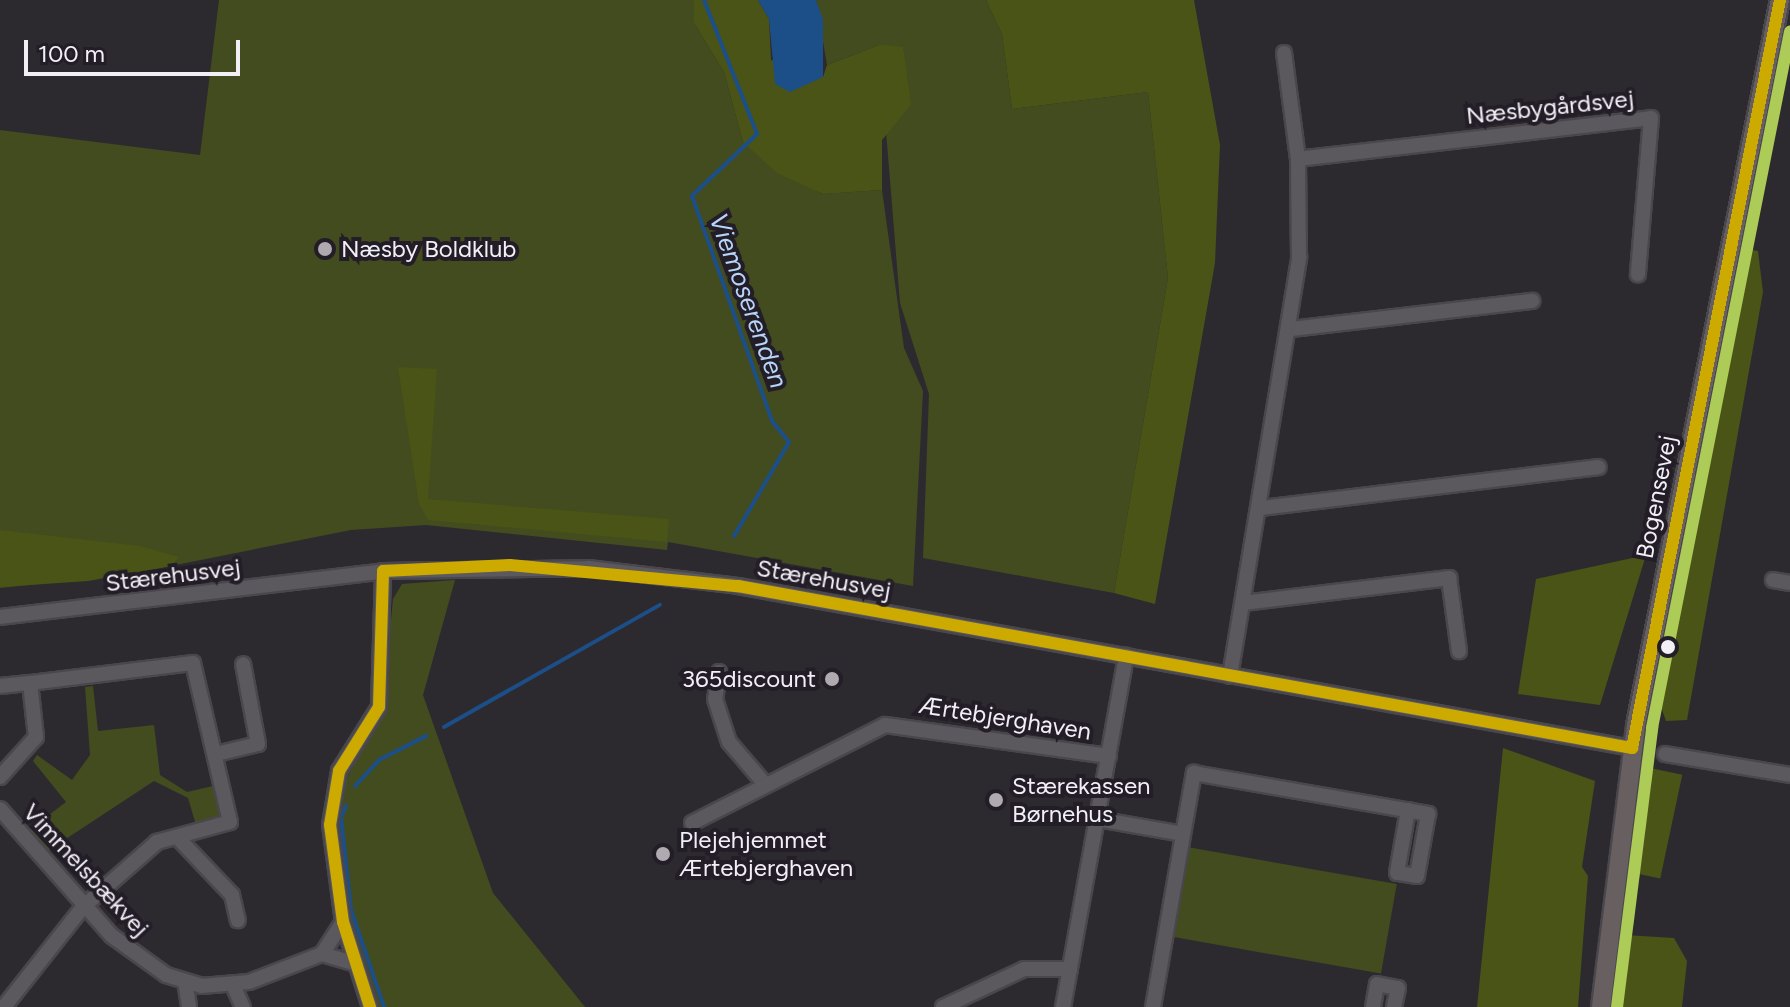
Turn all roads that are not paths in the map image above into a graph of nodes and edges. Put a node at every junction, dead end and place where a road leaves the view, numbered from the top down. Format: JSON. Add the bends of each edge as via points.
{"nodes":[{"id":1,"x":1780,"y":0,"type":"edge"},
{"id":2,"x":1284,"y":53,"type":"dead end"},
{"id":3,"x":1298,"y":159,"type":"junction"},
{"id":4,"x":1638,"y":274,"type":"dead end"},
{"id":5,"x":1532,"y":301,"type":"dead end"},
{"id":6,"x":1292,"y":329,"type":"junction"},
{"id":7,"x":1599,"y":467,"type":"dead end"},
{"id":8,"x":1261,"y":508,"type":"junction"},
{"id":9,"x":383,"y":571,"type":"junction"},
{"id":10,"x":1773,"y":580,"type":"dead end"},
{"id":11,"x":1790,"y":583,"type":"edge"},
{"id":12,"x":1243,"y":603,"type":"junction"},
{"id":13,"x":0,"y":617,"type":"edge"},
{"id":14,"x":1459,"y":651,"type":"dead end"},
{"id":15,"x":1126,"y":656,"type":"junction"},
{"id":16,"x":243,"y":664,"type":"dead end"},
{"id":17,"x":719,"y":672,"type":"dead end"},
{"id":18,"x":1230,"y":676,"type":"junction"},
{"id":19,"x":30,"y":683,"type":"junction"},
{"id":20,"x":0,"y":686,"type":"edge"},
{"id":21,"x":1632,"y":748,"type":"junction"},
{"id":22,"x":216,"y":754,"type":"junction"},
{"id":23,"x":1665,"y":754,"type":"dead end"},
{"id":24,"x":1109,"y":756,"type":"junction"},
{"id":25,"x":1790,"y":775,"type":"edge"},
{"id":26,"x":0,"y":777,"type":"edge"},
{"id":27,"x":764,"y":783,"type":"junction"},
{"id":28,"x":0,"y":809,"type":"edge"},
{"id":29,"x":1408,"y":810,"type":"dead end"},
{"id":30,"x":1098,"y":819,"type":"junction"},
{"id":31,"x":692,"y":823,"type":"dead end"},
{"id":32,"x":1183,"y":834,"type":"junction"},
{"id":33,"x":177,"y":837,"type":"junction"},
{"id":34,"x":83,"y":907,"type":"junction"},
{"id":35,"x":238,"y":920,"type":"dead end"},
{"id":36,"x":343,"y":922,"type":"junction"},
{"id":37,"x":322,"y":954,"type":"junction"},
{"id":38,"x":357,"y":964,"type":"junction"},
{"id":39,"x":1070,"y":969,"type":"junction"},
{"id":40,"x":185,"y":981,"type":"junction"},
{"id":41,"x":233,"y":985,"type":"junction"},
{"id":42,"x":4,"y":1007,"type":"edge"},
{"id":43,"x":189,"y":1007,"type":"edge"},
{"id":44,"x":243,"y":1007,"type":"edge"},
{"id":45,"x":370,"y":1007,"type":"edge"},
{"id":46,"x":943,"y":1007,"type":"edge"},
{"id":47,"x":1063,"y":1007,"type":"edge"},
{"id":48,"x":1153,"y":1007,"type":"edge"},
{"id":49,"x":1373,"y":1007,"type":"edge"},
{"id":50,"x":1394,"y":1007,"type":"edge"},
{"id":51,"x":1601,"y":1007,"type":"edge"}],
"edges":[{"from":1,"to":21,"type":"main road","name":"Bogensevej"},
{"from":2,"to":3,"type":"street"},
{"from":3,"to":4,"type":"street","name":"Næsbygårdsvej","via":[[1651,118]]},
{"from":3,"to":6,"type":"street"},
{"from":5,"to":6,"type":"street"},
{"from":6,"to":8,"type":"street"},
{"from":7,"to":8,"type":"street"},
{"from":8,"to":12,"type":"street"},
{"from":9,"to":13,"type":"street","name":"Stærehusvej"},
{"from":9,"to":15,"type":"street","name":"Stærehusvej","via":[[510,565],[663,576]]},
{"from":9,"to":36,"type":"street","via":[[379,707],[331,792]]},
{"from":10,"to":11,"type":"street"},
{"from":12,"to":14,"type":"street","via":[[1449,578]]},
{"from":12,"to":18,"type":"street"},
{"from":15,"to":18,"type":"street","name":"Stærehusvej"},
{"from":15,"to":24,"type":"street"},
{"from":16,"to":22,"type":"street","via":[[258,744]]},
{"from":17,"to":27,"type":"street","via":[[715,699],[729,742]]},
{"from":18,"to":21,"type":"street","name":"Stærehusvej"},
{"from":19,"to":20,"type":"street"},
{"from":19,"to":22,"type":"street","via":[[193,663]]},
{"from":19,"to":26,"type":"street","via":[[36,737]]},
{"from":21,"to":51,"type":"main road","name":"Bogensevej"},
{"from":22,"to":33,"type":"street","via":[[230,822]]},
{"from":23,"to":25,"type":"street"},
{"from":24,"to":27,"type":"street","name":"Ærtebjerghaven","via":[[885,725]]},
{"from":24,"to":30,"type":"street"},
{"from":27,"to":31,"type":"street","name":"Ærtebjerghaven"},
{"from":28,"to":34,"type":"street","name":"Vimmelsbækvej"},
{"from":29,"to":32,"type":"street","via":[[1194,773]]},
{"from":30,"to":32,"type":"street"},
{"from":30,"to":39,"type":"street"},
{"from":32,"to":48,"type":"street"},
{"from":33,"to":34,"type":"street","via":[[157,842]]},
{"from":33,"to":35,"type":"street","via":[[232,895]]},
{"from":34,"to":40,"type":"street","name":"Vimmelsbækvej","via":[[147,966]]},
{"from":34,"to":42,"type":"street"},
{"from":36,"to":37,"type":"street"},
{"from":36,"to":38,"type":"street"},
{"from":37,"to":38,"type":"street"},
{"from":37,"to":41,"type":"street","name":"Vimmelsbækvej"},
{"from":38,"to":45,"type":"street"},
{"from":39,"to":46,"type":"street","via":[[1024,969]]},
{"from":39,"to":47,"type":"street"},
{"from":40,"to":41,"type":"street","name":"Vimmelsbækvej"},
{"from":40,"to":43,"type":"street"},
{"from":41,"to":44,"type":"street"},
{"from":49,"to":50,"type":"street","via":[[1377,984],[1398,988]]}]}
